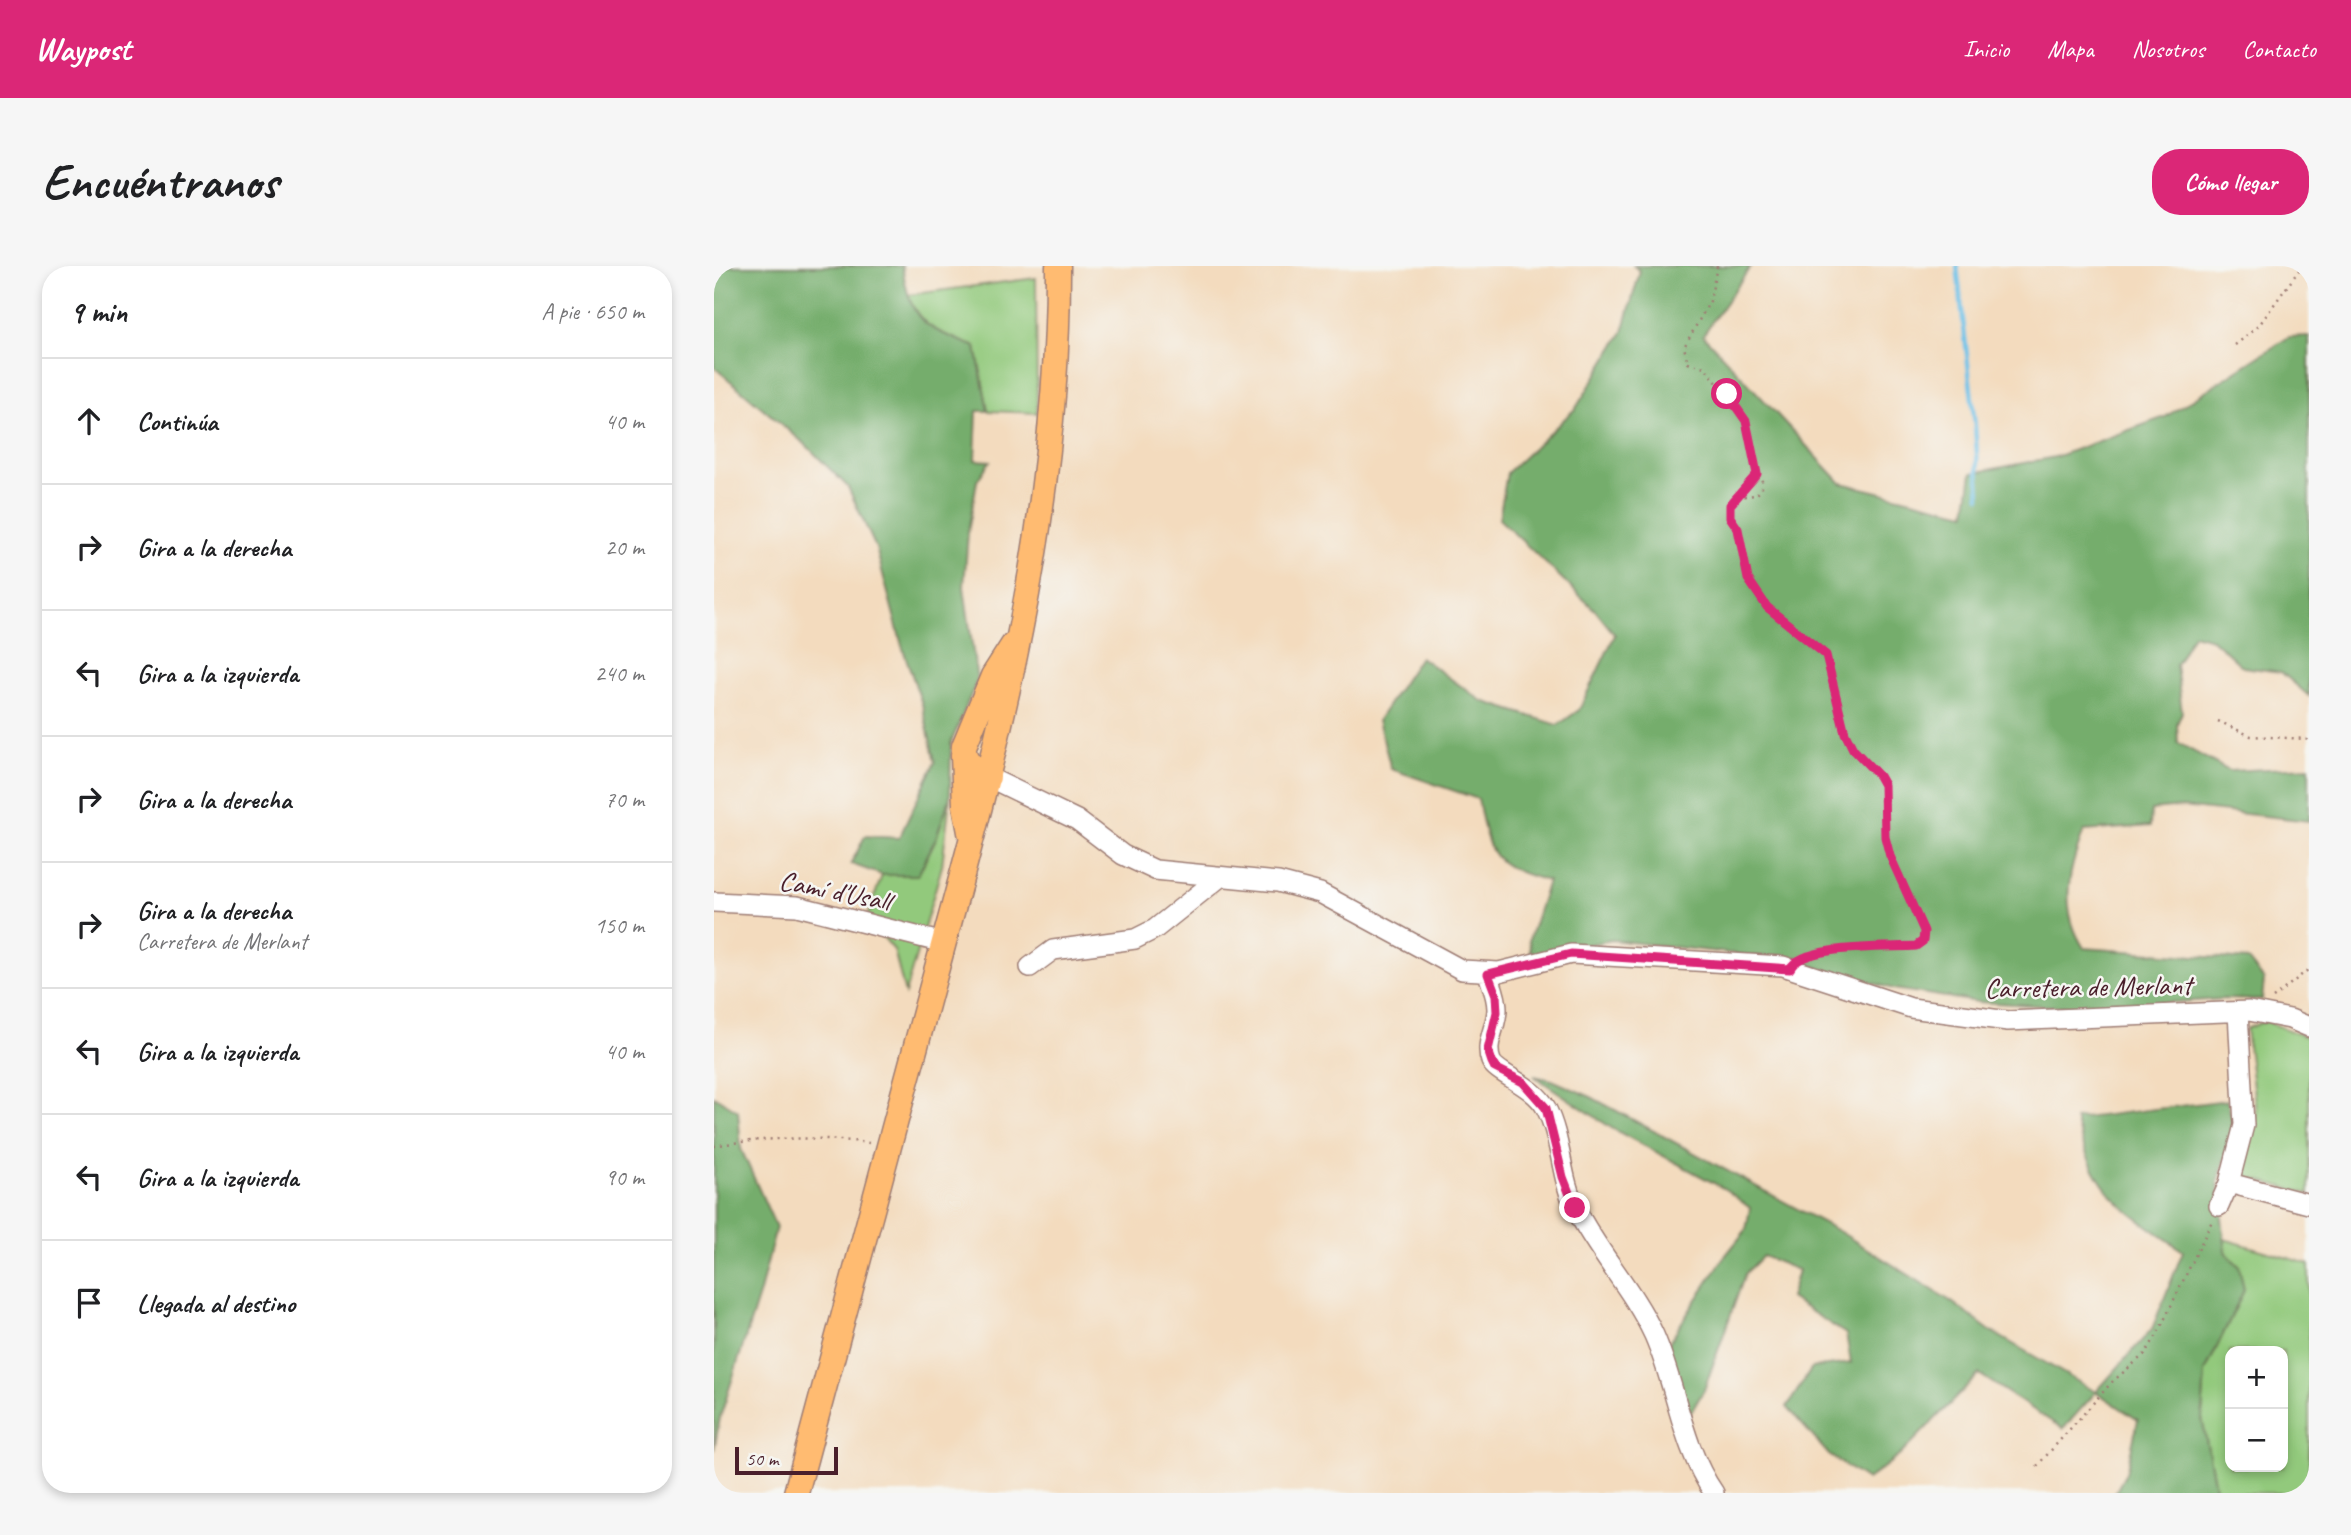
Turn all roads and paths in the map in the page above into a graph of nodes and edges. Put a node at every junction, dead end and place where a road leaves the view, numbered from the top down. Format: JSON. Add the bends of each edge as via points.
{"nodes":[{"id":1,"x":1058,"y":266,"type":"edge"},
{"id":2,"x":1717,"y":266,"type":"edge"},
{"id":3,"x":2302,"y":266,"type":"edge"},
{"id":4,"x":2235,"y":345,"type":"dead end"},
{"id":5,"x":1757,"y":474,"type":"junction"},
{"id":6,"x":1735,"y":498,"type":"junction"},
{"id":7,"x":1022,"y":633,"type":"junction"},
{"id":8,"x":2218,"y":721,"type":"dead end"},
{"id":9,"x":2309,"y":743,"type":"edge"},
{"id":10,"x":963,"y":755,"type":"junction"},
{"id":11,"x":988,"y":777,"type":"junction"},
{"id":12,"x":972,"y":839,"type":"junction"},
{"id":13,"x":1219,"y":878,"type":"junction"},
{"id":14,"x":714,"y":902,"type":"edge"},
{"id":15,"x":944,"y":943,"type":"junction"},
{"id":16,"x":1030,"y":967,"type":"dead end"},
{"id":17,"x":1790,"y":969,"type":"junction"},
{"id":18,"x":2309,"y":969,"type":"edge"},
{"id":19,"x":1488,"y":974,"type":"junction"},
{"id":20,"x":2246,"y":1012,"type":"junction"},
{"id":21,"x":2309,"y":1027,"type":"edge"},
{"id":22,"x":714,"y":1146,"type":"edge"},
{"id":23,"x":890,"y":1146,"type":"junction"},
{"id":24,"x":2229,"y":1183,"type":"junction"},
{"id":25,"x":2309,"y":1204,"type":"edge"},
{"id":26,"x":2219,"y":1206,"type":"joint"},
{"id":27,"x":2037,"y":1466,"type":"dead end"},
{"id":28,"x":796,"y":1493,"type":"edge"},
{"id":29,"x":1714,"y":1493,"type":"edge"}],
"edges":[{"from":1,"to":7,"type":"main road","via":[[1046,476]]},
{"from":2,"to":5,"type":"path","via":[[1710,301],[1684,347],[1688,363],[1705,367],[1746,421]]},
{"from":3,"to":4,"type":"path","via":[[2257,328]]},
{"from":5,"to":6,"type":"path"},
{"from":5,"to":6,"type":"path","via":[[1762,489],[1756,495]]},
{"from":6,"to":17,"type":"path","via":[[1730,517],[1738,529],[1748,579],[1767,607],[1826,655],[1845,733],[1884,785],[1890,856],[1924,931],[1923,941],[1916,946],[1829,950],[1805,956]]},
{"from":7,"to":10,"type":"main road","via":[[993,676]]},
{"from":7,"to":11,"type":"main road"},
{"from":8,"to":9,"type":"path","via":[[2251,736]]},
{"from":10,"to":11,"type":"main road"},
{"from":10,"to":12,"type":"main road"},
{"from":11,"to":12,"type":"main road"},
{"from":11,"to":13,"type":"street","name":"Carretera de Merlant","via":[[1077,820],[1123,855],[1155,870]]},
{"from":12,"to":15,"type":"main road"},
{"from":13,"to":16,"type":"street","via":[[1155,929],[1135,939],[1053,950]]},
{"from":13,"to":19,"type":"street","name":"Carretera de Merlant","via":[[1278,882],[1320,893],[1461,970]]},
{"from":14,"to":15,"type":"street","name":"Camí d'Usall","via":[[797,905]]},
{"from":15,"to":23,"type":"main road"},
{"from":17,"to":19,"type":"street","name":"Carretera de Merlant","via":[[1571,954]]},
{"from":17,"to":20,"type":"street","name":"Carretera de Merlant","via":[[1911,1008],[2008,1021]]},
{"from":18,"to":20,"type":"path"},
{"from":19,"to":29,"type":"street","via":[[1497,1012],[1488,1050],[1492,1062],[1523,1082],[1546,1108],[1575,1208],[1653,1334],[1690,1447]]},
{"from":20,"to":21,"type":"street","name":"Carretera de Merlant"},
{"from":20,"to":24,"type":"street","via":[[2244,1125]]},
{"from":22,"to":23,"type":"path","via":[[757,1138],[839,1139]]},
{"from":23,"to":28,"type":"main road"},
{"from":24,"to":25,"type":"street"},
{"from":24,"to":26,"type":"street"},
{"from":26,"to":27,"type":"path","via":[[2145,1354],[2112,1382]]}]}
